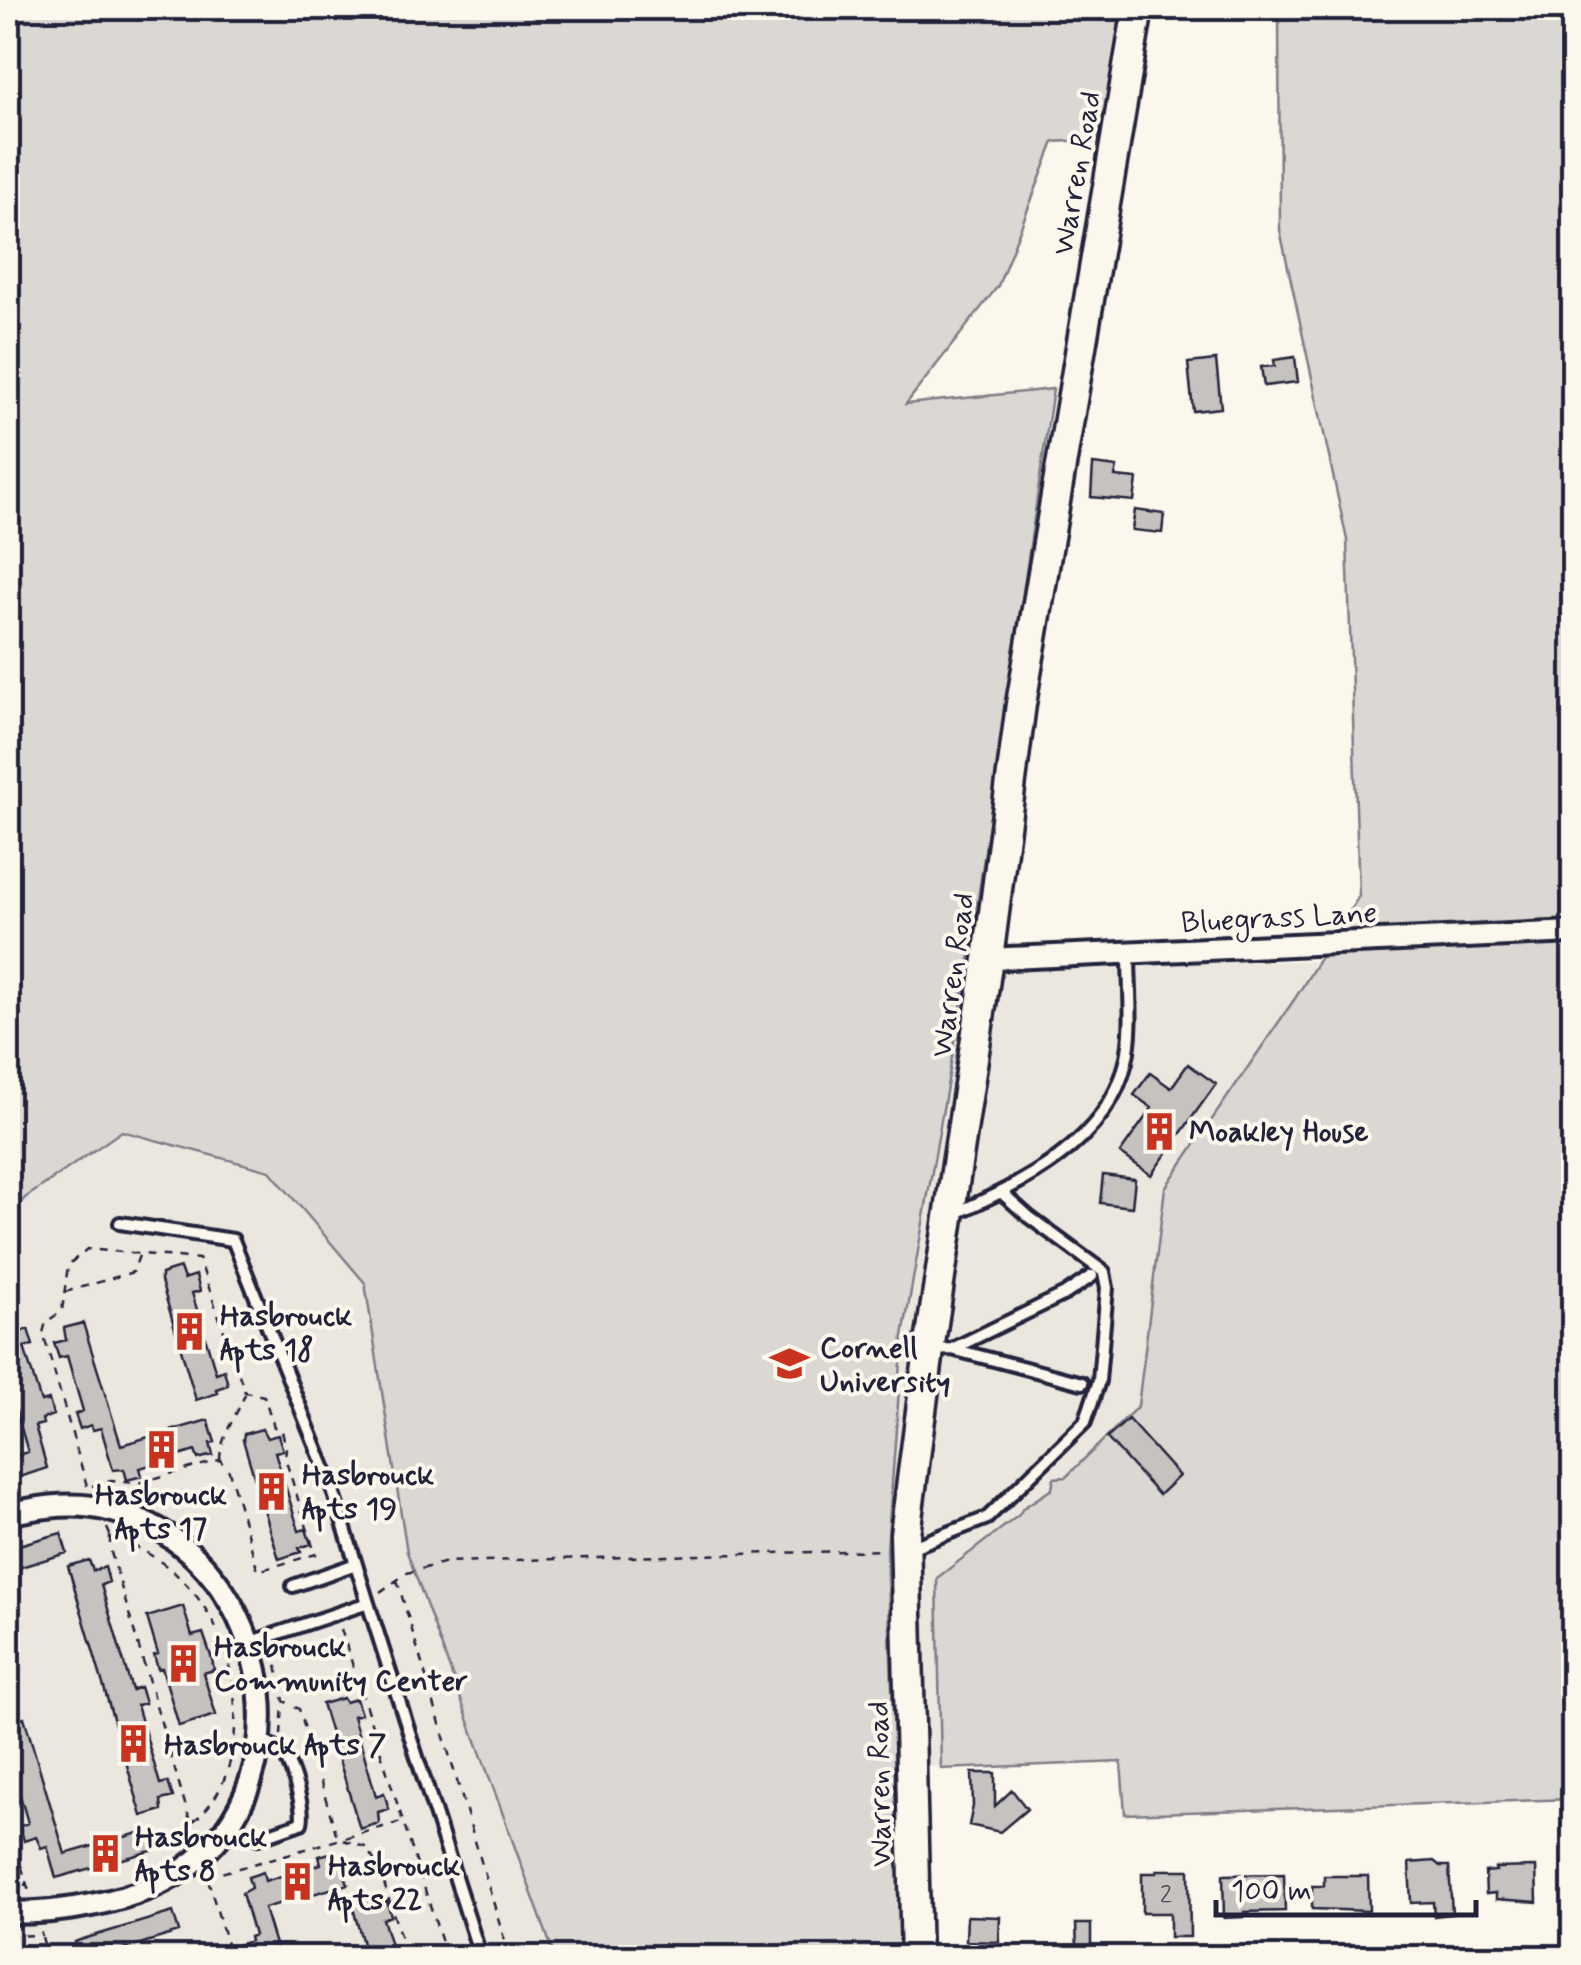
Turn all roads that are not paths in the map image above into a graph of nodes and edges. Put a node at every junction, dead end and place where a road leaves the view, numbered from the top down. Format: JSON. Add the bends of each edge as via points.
{"nodes":[{"id":1,"x":1138,"y":8,"type":"edge"},
{"id":2,"x":1574,"y":932,"type":"edge"},
{"id":3,"x":1129,"y":955,"type":"junction"},
{"id":4,"x":988,"y":959,"type":"junction"},
{"id":5,"x":1001,"y":1192,"type":"junction"},
{"id":6,"x":948,"y":1216,"type":"junction"},
{"id":7,"x":120,"y":1223,"type":"dead end"},
{"id":8,"x":1092,"y":1276,"type":"dead end"},
{"id":9,"x":940,"y":1350,"type":"junction"},
{"id":10,"x":1082,"y":1383,"type":"dead end"},
{"id":11,"x":8,"y":1514,"type":"edge"},
{"id":12,"x":905,"y":1550,"type":"junction"},
{"id":13,"x":356,"y":1564,"type":"junction"},
{"id":14,"x":294,"y":1586,"type":"dead end"},
{"id":15,"x":368,"y":1603,"type":"junction"},
{"id":16,"x":249,"y":1643,"type":"junction"},
{"id":17,"x":260,"y":1740,"type":"junction"},
{"id":18,"x":229,"y":1824,"type":"junction"},
{"id":19,"x":8,"y":1914,"type":"edge"},
{"id":20,"x":481,"y":1958,"type":"edge"},
{"id":21,"x":916,"y":1958,"type":"edge"}],
"edges":[{"from":1,"to":4,"type":"street","name":"Warren Road","via":[[1021,704]]},
{"from":2,"to":3,"type":"street","name":"Bluegrass Lane"},
{"from":3,"to":4,"type":"street","name":"Bluegrass Lane"},
{"from":3,"to":5,"type":"lane","via":[[1130,1028],[1117,1091],[1102,1118],[1060,1156]]},
{"from":4,"to":6,"type":"street","name":"Warren Road"},
{"from":5,"to":6,"type":"lane"},
{"from":5,"to":12,"type":"lane","via":[[1104,1272],[1096,1398],[1070,1440],[999,1508]]},
{"from":6,"to":9,"type":"street","name":"Warren Road"},
{"from":7,"to":13,"type":"lane","via":[[233,1240],[331,1484]]},
{"from":8,"to":9,"type":"lane"},
{"from":9,"to":10,"type":"lane"},
{"from":9,"to":12,"type":"street","name":"Warren Road"},
{"from":11,"to":16,"type":"street","via":[[61,1504],[116,1511],[150,1525],[180,1545],[231,1599]]},
{"from":12,"to":21,"type":"street","name":"Warren Road"},
{"from":13,"to":14,"type":"lane"},
{"from":13,"to":15,"type":"lane"},
{"from":15,"to":16,"type":"lane"},
{"from":15,"to":20,"type":"lane"},
{"from":16,"to":17,"type":"street","via":[[261,1700]]},
{"from":17,"to":18,"type":"street","via":[[252,1777]]},
{"from":17,"to":18,"type":"lane","via":[[287,1760],[304,1812],[301,1824],[258,1838]]},
{"from":18,"to":19,"type":"street","via":[[185,1869],[134,1894]]}]}
